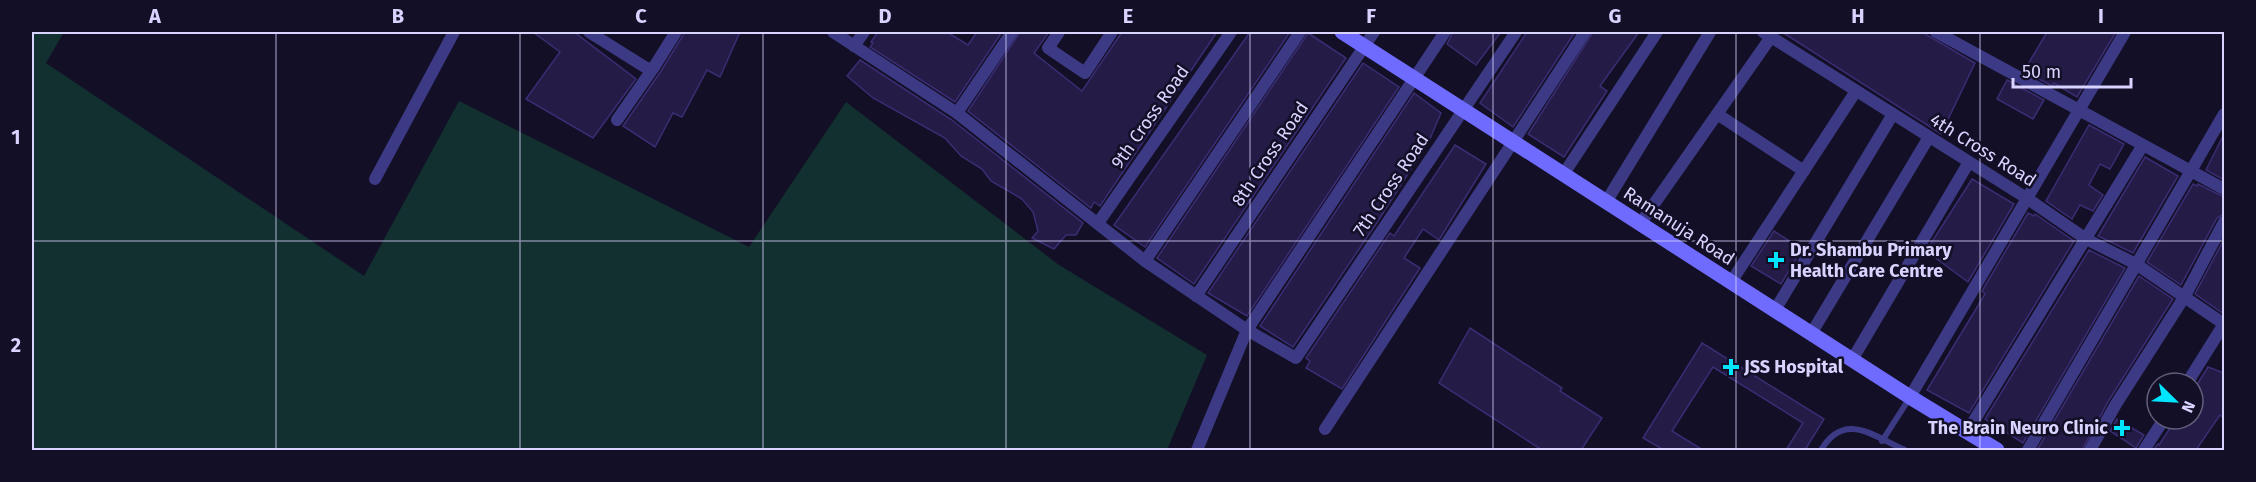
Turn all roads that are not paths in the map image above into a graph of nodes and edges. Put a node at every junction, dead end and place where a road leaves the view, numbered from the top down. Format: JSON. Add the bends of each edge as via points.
{"nodes":[{"id":1,"x":454,"y":32,"type":"edge"},
{"id":2,"x":590,"y":32,"type":"edge"},
{"id":3,"x":676,"y":32,"type":"edge"},
{"id":4,"x":833,"y":32,"type":"edge"},
{"id":5,"x":864,"y":32,"type":"edge"},
{"id":6,"x":1012,"y":32,"type":"edge"},
{"id":7,"x":1059,"y":32,"type":"edge"},
{"id":8,"x":1112,"y":32,"type":"edge"},
{"id":9,"x":1231,"y":32,"type":"edge"},
{"id":10,"x":1300,"y":32,"type":"edge"},
{"id":11,"x":1342,"y":32,"type":"edge"},
{"id":12,"x":1374,"y":32,"type":"edge"},
{"id":13,"x":1444,"y":32,"type":"edge"},
{"id":14,"x":1516,"y":32,"type":"edge"},
{"id":15,"x":1585,"y":32,"type":"edge"},
{"id":16,"x":1657,"y":32,"type":"edge"},
{"id":17,"x":1710,"y":32,"type":"edge"},
{"id":18,"x":1936,"y":32,"type":"edge"},
{"id":19,"x":2125,"y":32,"type":"edge"},
{"id":20,"x":1767,"y":34,"type":"edge"},
{"id":21,"x":854,"y":45,"type":"junction"},
{"id":22,"x":1365,"y":46,"type":"junction"},
{"id":23,"x":654,"y":67,"type":"junction"},
{"id":24,"x":1413,"y":78,"type":"junction"},
{"id":25,"x":1856,"y":91,"type":"junction"},
{"id":26,"x":2080,"y":109,"type":"junction"},
{"id":27,"x":1463,"y":110,"type":"junction"},
{"id":28,"x":957,"y":113,"type":"junction"},
{"id":29,"x":1717,"y":114,"type":"junction"},
{"id":30,"x":1893,"y":114,"type":"junction"},
{"id":31,"x":2224,"y":114,"type":"edge"},
{"id":32,"x":617,"y":120,"type":"dead end"},
{"id":33,"x":1929,"y":137,"type":"junction"},
{"id":34,"x":1514,"y":143,"type":"junction"},
{"id":35,"x":2143,"y":145,"type":"junction"},
{"id":36,"x":1969,"y":162,"type":"junction"},
{"id":37,"x":1804,"y":171,"type":"junction"},
{"id":38,"x":2192,"y":172,"type":"junction"},
{"id":39,"x":1563,"y":175,"type":"junction"},
{"id":40,"x":375,"y":179,"type":"dead end"},
{"id":41,"x":2224,"y":189,"type":"edge"},
{"id":42,"x":2028,"y":199,"type":"junction"},
{"id":43,"x":1606,"y":202,"type":"junction"},
{"id":44,"x":2224,"y":222,"type":"edge"},
{"id":45,"x":1098,"y":223,"type":"junction"},
{"id":46,"x":1640,"y":224,"type":"junction"},
{"id":47,"x":2086,"y":239,"type":"junction"},
{"id":48,"x":1145,"y":261,"type":"junction"},
{"id":49,"x":2136,"y":264,"type":"junction"},
{"id":50,"x":1731,"y":282,"type":"junction"},
{"id":51,"x":1196,"y":296,"type":"junction"},
{"id":52,"x":2185,"y":296,"type":"junction"},
{"id":53,"x":1774,"y":310,"type":"junction"},
{"id":54,"x":2224,"y":324,"type":"edge"},
{"id":55,"x":1247,"y":330,"type":"junction"},
{"id":56,"x":1811,"y":334,"type":"junction"},
{"id":57,"x":1852,"y":360,"type":"junction"},
{"id":58,"x":2195,"y":371,"type":"edge"},
{"id":59,"x":1910,"y":398,"type":"junction"},
{"id":60,"x":1325,"y":429,"type":"dead end"},
{"id":61,"x":2156,"y":431,"type":"edge"},
{"id":62,"x":1967,"y":432,"type":"junction"},
{"id":63,"x":1882,"y":441,"type":"junction"},
{"id":64,"x":1197,"y":450,"type":"edge"},
{"id":65,"x":1821,"y":450,"type":"edge"},
{"id":66,"x":1905,"y":450,"type":"edge"},
{"id":67,"x":1997,"y":450,"type":"edge"},
{"id":68,"x":2028,"y":450,"type":"edge"},
{"id":69,"x":2091,"y":450,"type":"edge"},
{"id":70,"x":2144,"y":450,"type":"edge"}],
"edges":[{"from":1,"to":40,"type":"street"},
{"from":2,"to":23,"type":"street","via":[[648,69]]},
{"from":3,"to":23,"type":"street"},
{"from":4,"to":21,"type":"street"},
{"from":5,"to":21,"type":"street"},
{"from":6,"to":28,"type":"street"},
{"from":7,"to":8,"type":"street","via":[[1048,48],[1084,73]]},
{"from":9,"to":45,"type":"street","name":"9th Cross Road"},
{"from":10,"to":48,"type":"street"},
{"from":11,"to":22,"type":"street","name":"Ramanuja Road"},
{"from":12,"to":22,"type":"street","name":"8th Cross Road"},
{"from":13,"to":24,"type":"street"},
{"from":14,"to":27,"type":"street","name":"7th Cross Road"},
{"from":15,"to":34,"type":"street"},
{"from":16,"to":39,"type":"street"},
{"from":17,"to":43,"type":"street"},
{"from":18,"to":26,"type":"street"},
{"from":19,"to":26,"type":"street"},
{"from":20,"to":25,"type":"street","name":"4th Cross Road"},
{"from":20,"to":29,"type":"street"},
{"from":21,"to":28,"type":"street"},
{"from":22,"to":24,"type":"street","name":"Ramanuja Road"},
{"from":22,"to":51,"type":"street","name":"8th Cross Road"},
{"from":23,"to":32,"type":"street"},
{"from":24,"to":27,"type":"street","name":"Ramanuja Road"},
{"from":24,"to":55,"type":"street"},
{"from":25,"to":30,"type":"street","name":"4th Cross Road"},
{"from":25,"to":37,"type":"street"},
{"from":26,"to":35,"type":"street"},
{"from":26,"to":42,"type":"street"},
{"from":27,"to":34,"type":"street","name":"Ramanuja Road"},
{"from":27,"to":55,"type":"street","name":"7th Cross Road","via":[[1296,358]]},
{"from":28,"to":45,"type":"street"},
{"from":29,"to":37,"type":"street"},
{"from":29,"to":46,"type":"street"},
{"from":30,"to":33,"type":"street","name":"4th Cross Road"},
{"from":30,"to":53,"type":"street"},
{"from":31,"to":38,"type":"street"},
{"from":33,"to":36,"type":"street","name":"4th Cross Road"},
{"from":33,"to":56,"type":"street"},
{"from":34,"to":39,"type":"street","name":"Ramanuja Road"},
{"from":34,"to":60,"type":"street"},
{"from":35,"to":38,"type":"street"},
{"from":35,"to":47,"type":"street"},
{"from":36,"to":42,"type":"street","name":"4th Cross Road"},
{"from":36,"to":57,"type":"street"},
{"from":37,"to":50,"type":"street"},
{"from":38,"to":41,"type":"street"},
{"from":38,"to":49,"type":"street"},
{"from":39,"to":43,"type":"street","name":"Ramanuja Road"},
{"from":42,"to":47,"type":"street","name":"4th Cross Road"},
{"from":42,"to":59,"type":"street"},
{"from":43,"to":46,"type":"street","name":"Ramanuja Road"},
{"from":44,"to":52,"type":"street"},
{"from":45,"to":48,"type":"street"},
{"from":46,"to":50,"type":"street","name":"Ramanuja Road"},
{"from":47,"to":49,"type":"street","name":"4th Cross Road"},
{"from":47,"to":62,"type":"street"},
{"from":48,"to":51,"type":"street"},
{"from":49,"to":52,"type":"street","name":"4th Cross Road"},
{"from":49,"to":68,"type":"street"},
{"from":50,"to":53,"type":"street","name":"Ramanuja Road"},
{"from":51,"to":55,"type":"street"},
{"from":52,"to":54,"type":"street","name":"4th Cross Road"},
{"from":52,"to":69,"type":"street"},
{"from":53,"to":56,"type":"street","name":"Ramanuja Road"},
{"from":54,"to":58,"type":"street"},
{"from":55,"to":64,"type":"street"},
{"from":56,"to":57,"type":"street","name":"Ramanuja Road"},
{"from":57,"to":59,"type":"street","name":"Ramanuja Road"},
{"from":59,"to":62,"type":"street","name":"Ramanuja Road"},
{"from":59,"to":63,"type":"lane"},
{"from":61,"to":70,"type":"street"},
{"from":62,"to":67,"type":"street","name":"Ramanuja Road"},
{"from":63,"to":65,"type":"lane","via":[[1862,429],[1848,427],[1827,440]]},
{"from":63,"to":66,"type":"lane"}]}
